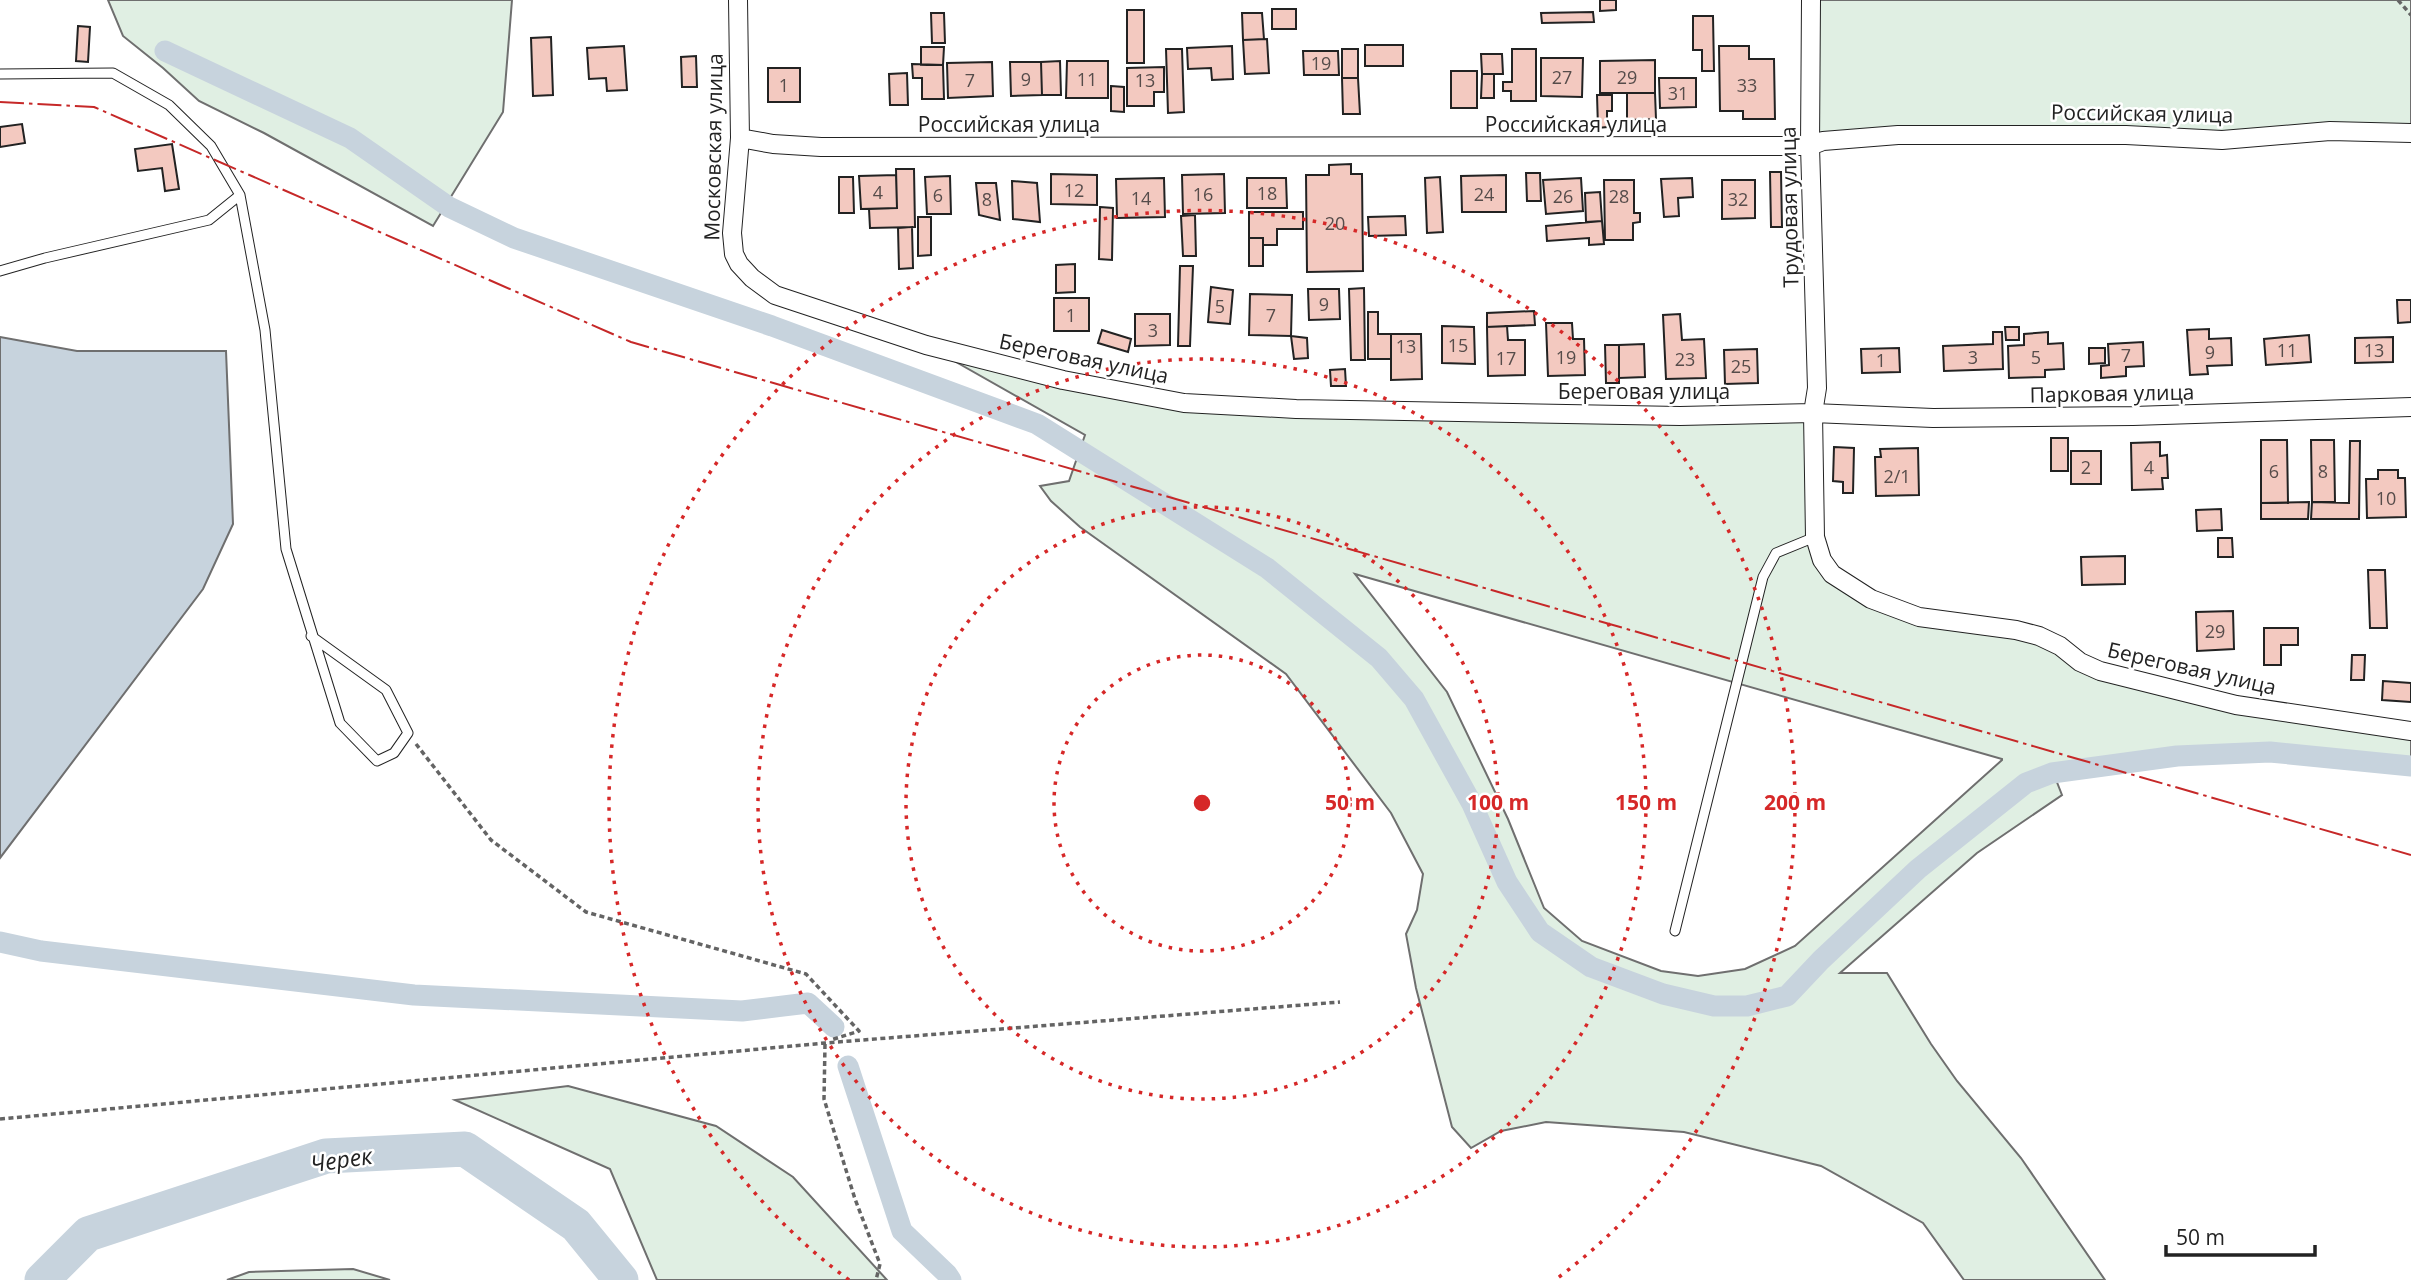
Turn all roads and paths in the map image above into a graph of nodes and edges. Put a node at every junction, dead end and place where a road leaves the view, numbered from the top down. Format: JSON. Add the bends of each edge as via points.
{"nodes":[{"id":1,"x":737,"y":0,"type":"edge"},
{"id":2,"x":1811,"y":0,"type":"edge"},
{"id":3,"x":2398,"y":0,"type":"edge"},
{"id":4,"x":2411,"y":15,"type":"edge"},
{"id":5,"x":0,"y":74,"type":"edge"},
{"id":6,"x":2411,"y":133,"type":"edge"},
{"id":7,"x":740,"y":138,"type":"junction"},
{"id":8,"x":1810,"y":146,"type":"junction"},
{"id":9,"x":240,"y":195,"type":"junction"},
{"id":10,"x":734,"y":254,"type":"joint"},
{"id":11,"x":0,"y":271,"type":"edge"},
{"id":12,"x":2411,"y":407,"type":"edge"},
{"id":13,"x":1813,"y":413,"type":"junction"},
{"id":14,"x":1815,"y":537,"type":"junction"},
{"id":15,"x":312,"y":636,"type":"junction"},
{"id":16,"x":2411,"y":731,"type":"edge"},
{"id":17,"x":408,"y":733,"type":"junction"},
{"id":18,"x":1675,"y":932,"type":"dead end"},
{"id":19,"x":1340,"y":1002,"type":"dead end"},
{"id":20,"x":825,"y":1043,"type":"junction"},
{"id":21,"x":0,"y":1119,"type":"edge"},
{"id":22,"x":876,"y":1280,"type":"edge"}],
"edges":[{"from":1,"to":7,"type":"street","name":"Московская улица"},
{"from":2,"to":8,"type":"street","name":"Трудовая улица"},
{"from":3,"to":4,"type":"path"},
{"from":5,"to":9,"type":"lane","via":[[113,73],[169,105],[211,146]]},
{"from":6,"to":8,"type":"street","name":"Российская улица","via":[[2330,131],[2222,140],[2126,135],[1899,135]]},
{"from":7,"to":8,"type":"street","name":"Российская улица","via":[[821,147]]},
{"from":7,"to":10,"type":"street","name":"Московская улица"},
{"from":8,"to":13,"type":"street","name":"Трудовая улица","via":[[1817,388]]},
{"from":9,"to":11,"type":"lane","via":[[209,220]]},
{"from":9,"to":15,"type":"lane","via":[[265,330],[286,549]]},
{"from":10,"to":13,"type":"street","name":"Береговая улица","via":[[752,278],[786,299],[939,348],[1063,380],[1184,403],[1310,410],[1666,416]]},
{"from":12,"to":13,"type":"street","name":"Парковая улица","via":[[1933,418]]},
{"from":13,"to":14,"type":"street","name":"Береговая улица"},
{"from":14,"to":16,"type":"street","name":"Береговая улица","via":[[1832,574],[1895,609],[2039,636],[2100,671],[2236,705]]},
{"from":14,"to":18,"type":"lane","via":[[1776,553],[1763,577]]},
{"from":15,"to":17,"type":"lane","via":[[386,690]]},
{"from":15,"to":17,"type":"lane","via":[[340,723],[377,761],[394,753]]},
{"from":17,"to":20,"type":"path","via":[[491,840],[586,912],[806,974],[859,1031]]},
{"from":19,"to":20,"type":"path"},
{"from":20,"to":21,"type":"path"},
{"from":20,"to":22,"type":"path","via":[[824,1099],[880,1264]]}]}
